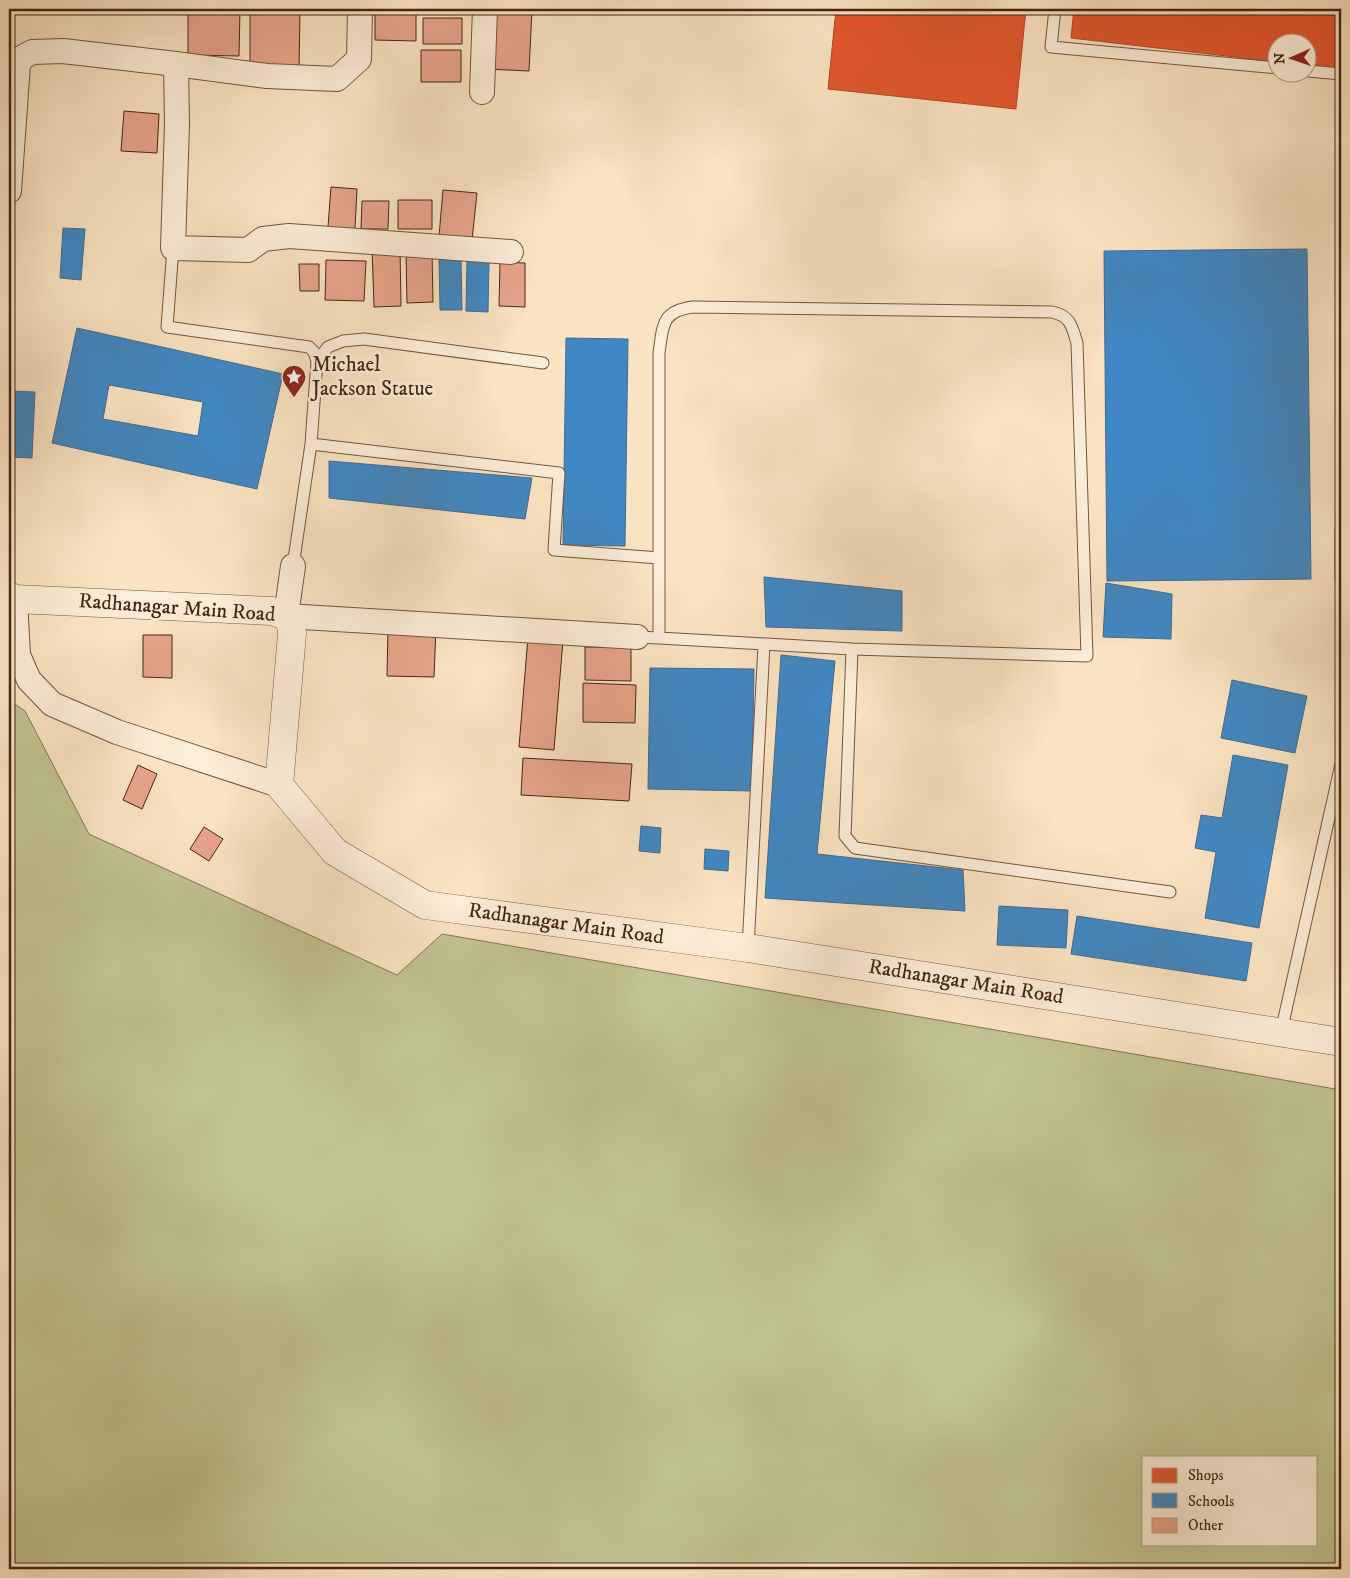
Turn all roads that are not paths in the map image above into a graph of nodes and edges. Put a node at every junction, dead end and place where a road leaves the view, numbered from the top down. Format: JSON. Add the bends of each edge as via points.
{"nodes":[{"id":1,"x":360,"y":9,"type":"edge"},
{"id":2,"x":485,"y":9,"type":"edge"},
{"id":3,"x":1055,"y":9,"type":"edge"},
{"id":4,"x":176,"y":64,"type":"junction"},
{"id":5,"x":1268,"y":67,"type":"edge"},
{"id":6,"x":1318,"y":72,"type":"edge"},
{"id":7,"x":1341,"y":74,"type":"edge"},
{"id":8,"x":482,"y":92,"type":"dead end"},
{"id":9,"x":9,"y":191,"type":"edge"},
{"id":10,"x":173,"y":248,"type":"junction"},
{"id":11,"x":510,"y":252,"type":"dead end"},
{"id":12,"x":317,"y":361,"type":"junction"},
{"id":13,"x":543,"y":363,"type":"dead end"},
{"id":14,"x":311,"y":444,"type":"junction"},
{"id":15,"x":1341,"y":531,"type":"edge"},
{"id":16,"x":659,"y":558,"type":"junction"},
{"id":17,"x":293,"y":566,"type":"joint"},
{"id":18,"x":1341,"y":579,"type":"edge"},
{"id":19,"x":12,"y":597,"type":"edge"},
{"id":20,"x":286,"y":616,"type":"junction"},
{"id":21,"x":648,"y":638,"type":"junction"},
{"id":22,"x":764,"y":645,"type":"junction"},
{"id":23,"x":852,"y":649,"type":"junction"},
{"id":24,"x":1341,"y":764,"type":"edge"},
{"id":25,"x":278,"y":785,"type":"junction"},
{"id":26,"x":1170,"y":892,"type":"dead end"},
{"id":27,"x":748,"y":948,"type":"junction"},
{"id":28,"x":1281,"y":1032,"type":"junction"},
{"id":29,"x":1341,"y":1042,"type":"edge"}],
"edges":[{"from":1,"to":4,"type":"street","via":[[359,59],[337,79],[267,76]]},
{"from":2,"to":8,"type":"street"},
{"from":3,"to":5,"type":"lane","via":[[1051,47]]},
{"from":4,"to":9,"type":"street","via":[[53,51],[32,52],[23,57],[18,64]]},
{"from":4,"to":10,"type":"street"},
{"from":6,"to":7,"type":"lane"},
{"from":10,"to":11,"type":"street","via":[[248,250],[263,239],[289,236]]},
{"from":10,"to":12,"type":"lane","via":[[167,327],[309,347]]},
{"from":12,"to":13,"type":"lane","via":[[328,346],[364,339]]},
{"from":12,"to":14,"type":"lane"},
{"from":14,"to":16,"type":"lane","via":[[559,473],[554,550]]},
{"from":14,"to":17,"type":"lane"},
{"from":15,"to":18,"type":"lane"},
{"from":16,"to":21,"type":"lane"},
{"from":16,"to":23,"type":"lane","via":[[660,353],[663,326],[671,313],[693,307],[1052,312],[1065,317],[1077,343],[1087,656]]},
{"from":17,"to":20,"type":"street"},
{"from":19,"to":20,"type":"street","name":"Radhanagar Main Road","via":[[272,611]]},
{"from":19,"to":25,"type":"street","via":[[18,655],[29,680],[52,704],[117,732]]},
{"from":20,"to":21,"type":"street"},
{"from":20,"to":25,"type":"street","name":"Radhanagar Main Road","via":[[292,634]]},
{"from":21,"to":22,"type":"lane"},
{"from":22,"to":23,"type":"lane"},
{"from":22,"to":27,"type":"lane"},
{"from":23,"to":26,"type":"lane","via":[[845,836],[856,848]]},
{"from":24,"to":28,"type":"lane"},
{"from":25,"to":27,"type":"street","name":"Radhanagar Main Road","via":[[335,852],[425,905]]},
{"from":27,"to":28,"type":"street","name":"Radhanagar Main Road"},
{"from":28,"to":29,"type":"street","name":"Radhanagar Main Road"}]}
